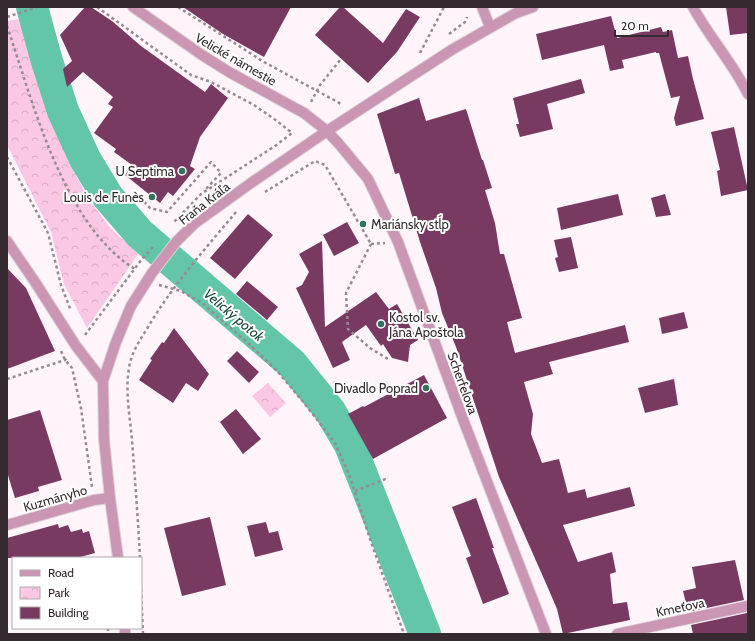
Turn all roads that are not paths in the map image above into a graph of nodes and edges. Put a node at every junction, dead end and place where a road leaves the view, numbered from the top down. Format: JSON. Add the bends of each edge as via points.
{"nodes":[{"id":1,"x":133,"y":7,"type":"edge"},
{"id":2,"x":482,"y":7,"type":"edge"},
{"id":3,"x":533,"y":7,"type":"edge"},
{"id":4,"x":693,"y":7,"type":"edge"},
{"id":5,"x":490,"y":27,"type":"junction"},
{"id":6,"x":748,"y":94,"type":"edge"},
{"id":7,"x":327,"y":131,"type":"junction"},
{"id":8,"x":7,"y":241,"type":"edge"},
{"id":9,"x":103,"y":381,"type":"junction"},
{"id":10,"x":110,"y":498,"type":"junction"},
{"id":11,"x":7,"y":525,"type":"edge"},
{"id":12,"x":118,"y":557,"type":"edge"},
{"id":13,"x":748,"y":606,"type":"edge"},
{"id":14,"x":546,"y":634,"type":"edge"},
{"id":15,"x":617,"y":634,"type":"edge"}],
"edges":[{"from":1,"to":7,"type":"street","name":"Velické námestie","via":[[202,56],[304,113]]},
{"from":2,"to":5,"type":"street"},
{"from":3,"to":5,"type":"street","name":"Fraňa Kráľa"},
{"from":4,"to":6,"type":"street"},
{"from":5,"to":7,"type":"street","name":"Fraňa Kráľa"},
{"from":7,"to":9,"type":"street","name":"Fraňa Kráľa","via":[[194,224],[176,242],[131,306]]},
{"from":7,"to":14,"type":"street","name":"Scherfelova","via":[[368,179],[398,242]]},
{"from":8,"to":9,"type":"street","via":[[76,346]]},
{"from":9,"to":10,"type":"street","name":"Fraňa Kráľa","via":[[104,439]]},
{"from":10,"to":11,"type":"street","name":"Kuzmányho","via":[[94,500]]},
{"from":10,"to":12,"type":"street","name":"Fraňa Kráľa"},
{"from":13,"to":15,"type":"street","name":"Kmeťova"}]}
